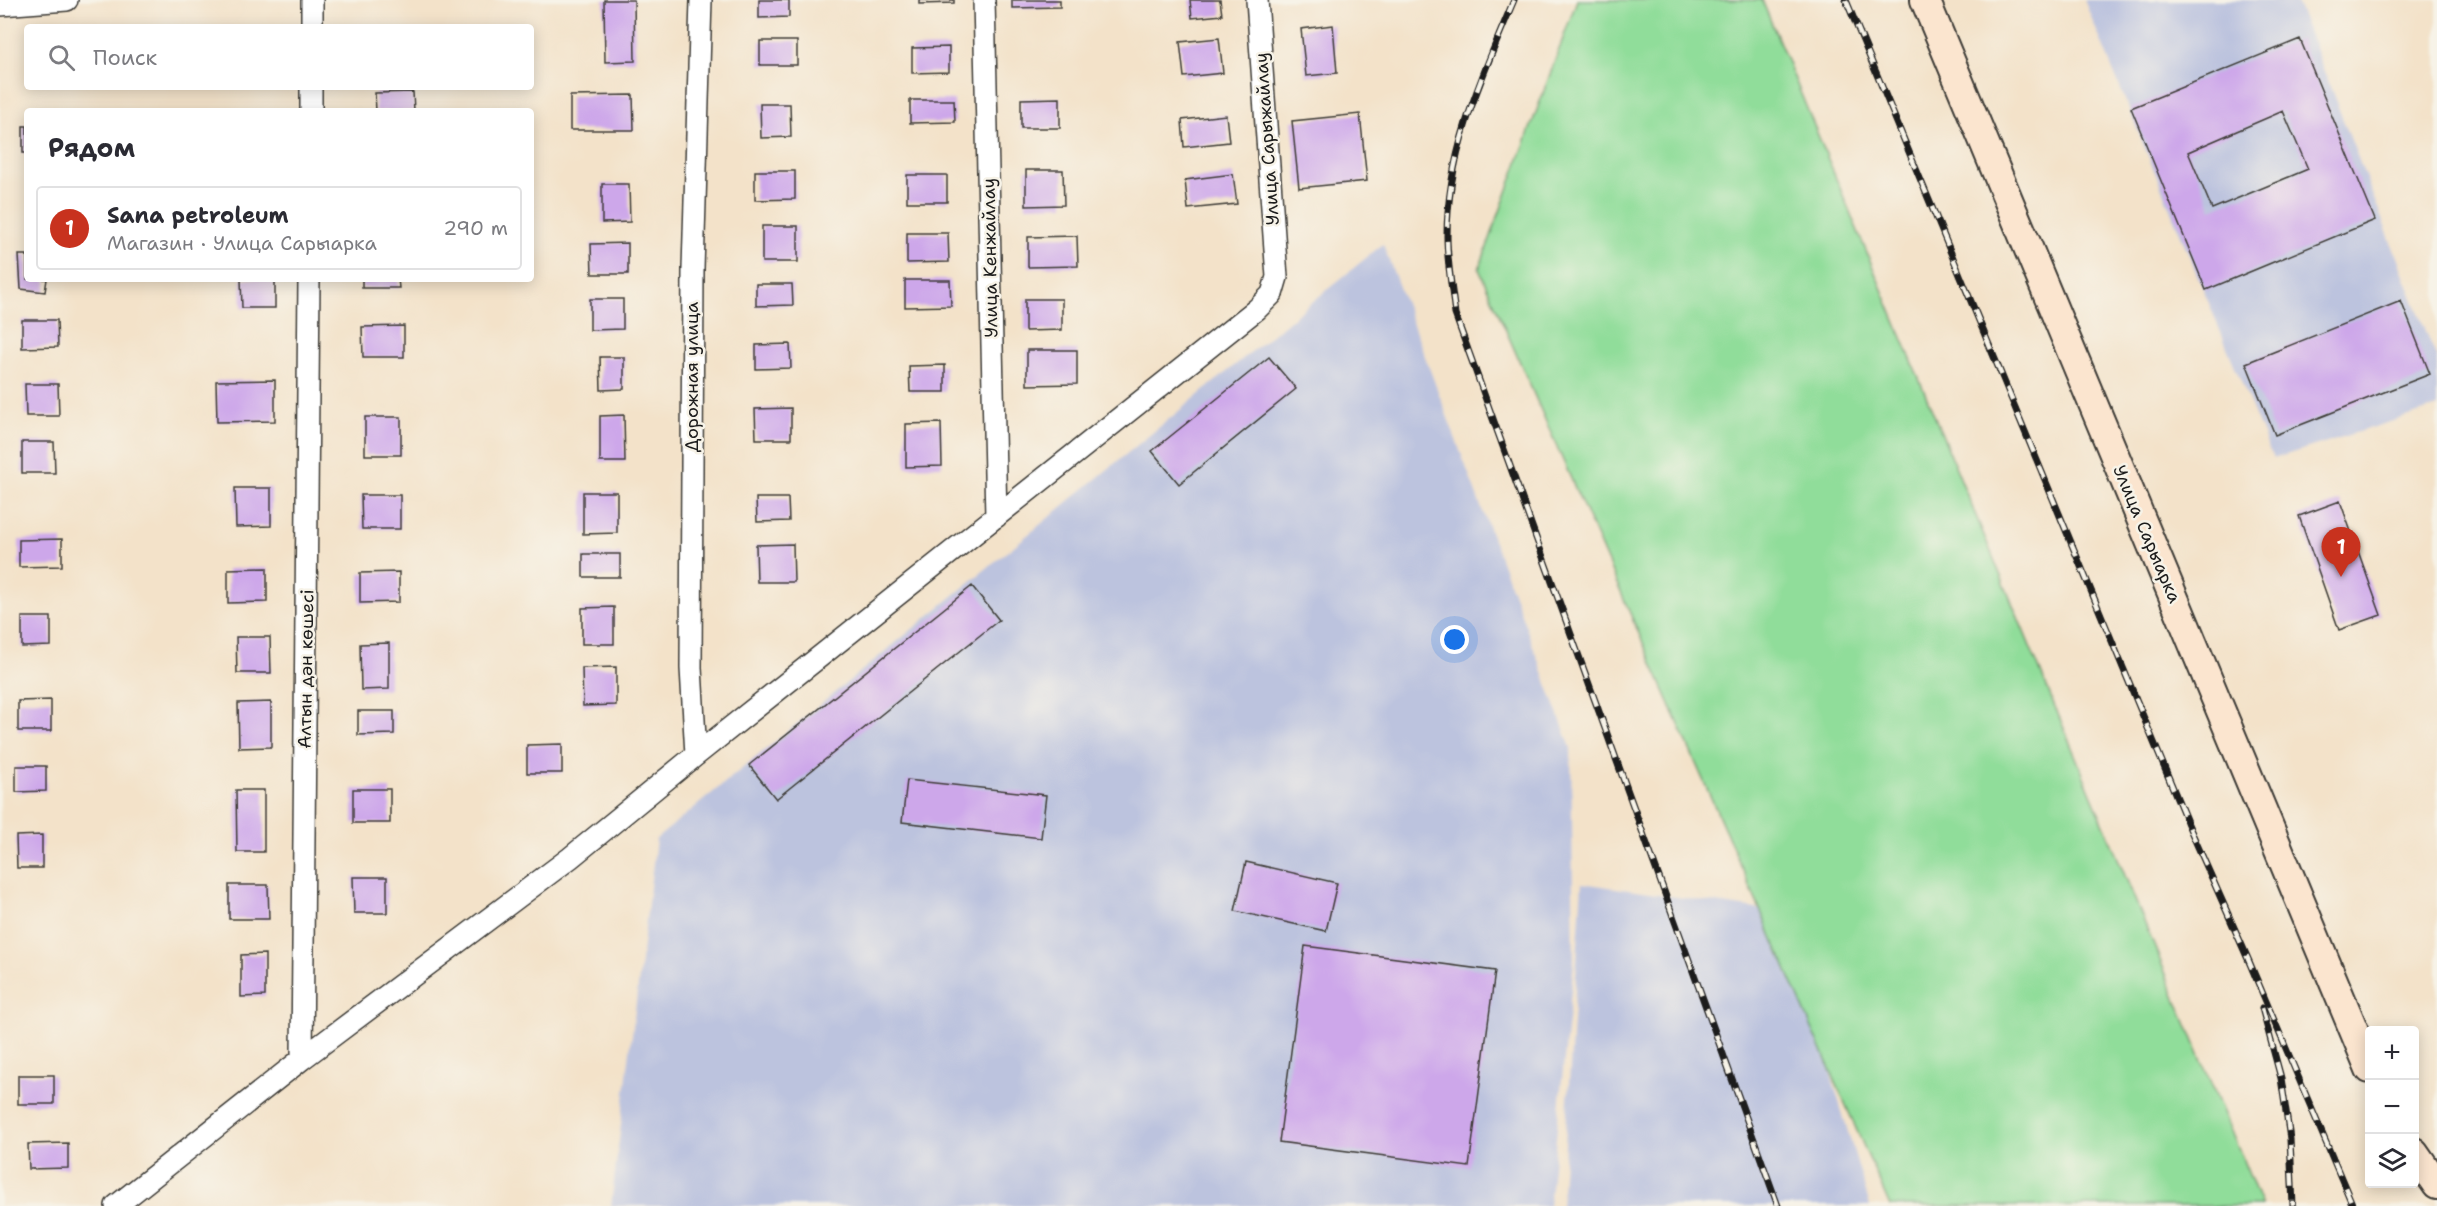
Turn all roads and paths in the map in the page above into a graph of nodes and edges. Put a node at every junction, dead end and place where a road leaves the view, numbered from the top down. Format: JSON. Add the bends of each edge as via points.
{"nodes":[{"id":1,"x":68,"y":0,"type":"edge"},
{"id":2,"x":312,"y":0,"type":"edge"},
{"id":3,"x":700,"y":0,"type":"edge"},
{"id":4,"x":984,"y":0,"type":"edge"},
{"id":5,"x":1257,"y":0,"type":"edge"},
{"id":6,"x":1925,"y":0,"type":"edge"},
{"id":7,"x":0,"y":5,"type":"edge"},
{"id":8,"x":312,"y":24,"type":"edge"},
{"id":9,"x":311,"y":90,"type":"edge"},
{"id":10,"x":311,"y":108,"type":"edge"},
{"id":11,"x":309,"y":282,"type":"edge"},
{"id":12,"x":996,"y":517,"type":"junction"},
{"id":13,"x":696,"y":755,"type":"junction"},
{"id":14,"x":2365,"y":1057,"type":"edge"},
{"id":15,"x":302,"y":1059,"type":"junction"},
{"id":16,"x":2419,"y":1158,"type":"edge"},
{"id":17,"x":2437,"y":1185,"type":"edge"},
{"id":18,"x":116,"y":1206,"type":"edge"}],
"edges":[{"from":1,"to":7,"type":"street"},
{"from":2,"to":8,"type":"street"},
{"from":3,"to":13,"type":"street","name":"Дорожная улица","via":[[693,268],[691,632]]},
{"from":4,"to":12,"type":"street","name":"Улица Кенжайлау"},
{"from":5,"to":12,"type":"street","name":"Улица Сарыжайлау","via":[[1277,278],[1272,294]]},
{"from":6,"to":14,"type":"main road","name":"Улица Сарыарка"},
{"from":9,"to":10,"type":"street"},
{"from":11,"to":15,"type":"street","name":"Алтын дән көшесі"},
{"from":12,"to":13,"type":"street"},
{"from":13,"to":15,"type":"street","via":[[570,858]]},
{"from":15,"to":18,"type":"street"},
{"from":16,"to":17,"type":"main road"}]}
